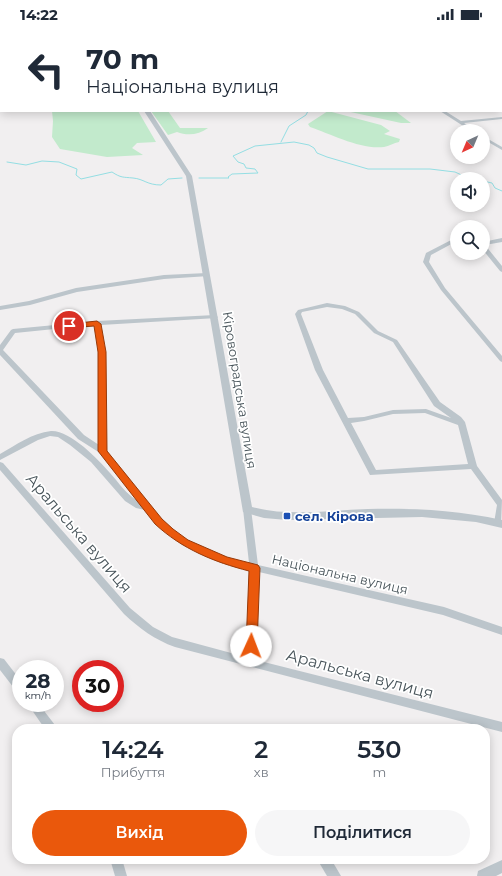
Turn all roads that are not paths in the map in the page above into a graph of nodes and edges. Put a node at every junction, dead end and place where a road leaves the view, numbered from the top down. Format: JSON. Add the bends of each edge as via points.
{"nodes":[{"id":1,"x":148,"y":112,"type":"edge"},
{"id":2,"x":444,"y":112,"type":"edge"},
{"id":3,"x":502,"y":118,"type":"edge"},
{"id":4,"x":461,"y":122,"type":"junction"},
{"id":5,"x":464,"y":124,"type":"edge"},
{"id":6,"x":490,"y":141,"type":"edge"},
{"id":7,"x":502,"y":149,"type":"edge"},
{"id":8,"x":502,"y":240,"type":"edge"},
{"id":9,"x":450,"y":243,"type":"edge"},
{"id":10,"x":490,"y":243,"type":"edge"},
{"id":11,"x":490,"y":254,"type":"edge"},
{"id":12,"x":502,"y":270,"type":"edge"},
{"id":13,"x":207,"y":275,"type":"junction"},
{"id":14,"x":0,"y":308,"type":"edge"},
{"id":15,"x":215,"y":317,"type":"junction"},
{"id":16,"x":97,"y":324,"type":"junction"},
{"id":17,"x":0,"y":350,"type":"edge"},
{"id":18,"x":502,"y":360,"type":"edge"},
{"id":19,"x":346,"y":421,"type":"junction"},
{"id":20,"x":462,"y":424,"type":"junction"},
{"id":21,"x":103,"y":451,"type":"junction"},
{"id":22,"x":0,"y":457,"type":"edge"},
{"id":23,"x":0,"y":465,"type":"edge"},
{"id":24,"x":473,"y":466,"type":"junction"},
{"id":25,"x":146,"y":507,"type":"junction"},
{"id":26,"x":247,"y":509,"type":"junction"},
{"id":27,"x":500,"y":523,"type":"edge"},
{"id":28,"x":254,"y":568,"type":"junction"},
{"id":29,"x":502,"y":631,"type":"edge"},
{"id":30,"x":0,"y":662,"type":"edge"},
{"id":31,"x":251,"y":662,"type":"junction"},
{"id":32,"x":12,"y":677,"type":"edge"},
{"id":33,"x":39,"y":712,"type":"edge"},
{"id":34,"x":48,"y":724,"type":"edge"},
{"id":35,"x":502,"y":727,"type":"edge"},
{"id":36,"x":117,"y":864,"type":"edge"},
{"id":37,"x":327,"y":864,"type":"edge"},
{"id":38,"x":502,"y":866,"type":"edge"},
{"id":39,"x":120,"y":876,"type":"edge"},
{"id":40,"x":335,"y":876,"type":"edge"},
{"id":41,"x":483,"y":876,"type":"edge"}],
"edges":[{"from":1,"to":13,"type":"street","name":"Кіровоградська вулиця","via":[[190,176]]},
{"from":2,"to":4,"type":"street"},
{"from":3,"to":4,"type":"street"},
{"from":4,"to":5,"type":"street"},
{"from":6,"to":7,"type":"street"},
{"from":8,"to":10,"type":"street"},
{"from":9,"to":18,"type":"street","via":[[428,254],[426,262],[443,289]]},
{"from":11,"to":12,"type":"street"},
{"from":13,"to":14,"type":"street","via":[[76,290],[30,303]]},
{"from":13,"to":15,"type":"street","name":"Кіровоградська вулиця"},
{"from":15,"to":16,"type":"street"},
{"from":15,"to":26,"type":"street","name":"Кіровоградська вулиця"},
{"from":16,"to":17,"type":"street","via":[[13,331]]},
{"from":16,"to":21,"type":"street","via":[[102,352]]},
{"from":17,"to":21,"type":"street","via":[[80,437]]},
{"from":19,"to":20,"type":"street","via":[[393,412],[426,411]]},
{"from":19,"to":20,"type":"street","via":[[319,370],[298,314],[300,311],[327,304],[357,313],[376,332],[395,341],[437,404]]},
{"from":19,"to":24,"type":"street","via":[[372,474]]},
{"from":20,"to":24,"type":"street"},
{"from":21,"to":25,"type":"street","name":"Національна вулиця"},
{"from":22,"to":25,"type":"street","via":[[34,439],[57,434],[83,451],[124,495],[138,506]]},
{"from":23,"to":31,"type":"street","name":"Аральська вулиця","via":[[139,622],[162,638],[175,643]]},
{"from":24,"to":27,"type":"street","via":[[501,505]]},
{"from":25,"to":28,"type":"street","name":"Національна вулиця","via":[[159,522],[185,543],[224,561]]},
{"from":26,"to":27,"type":"street","via":[[287,516],[421,513],[454,515]]},
{"from":26,"to":28,"type":"street"},
{"from":28,"to":29,"type":"street","name":"Національна вулиця","via":[[444,611]]},
{"from":28,"to":31,"type":"street"},
{"from":30,"to":32,"type":"street"},
{"from":31,"to":35,"type":"street","name":"Аральська вулиця"},
{"from":33,"to":34,"type":"street"},
{"from":36,"to":39,"type":"street"},
{"from":37,"to":40,"type":"street"},
{"from":38,"to":41,"type":"street"}]}
